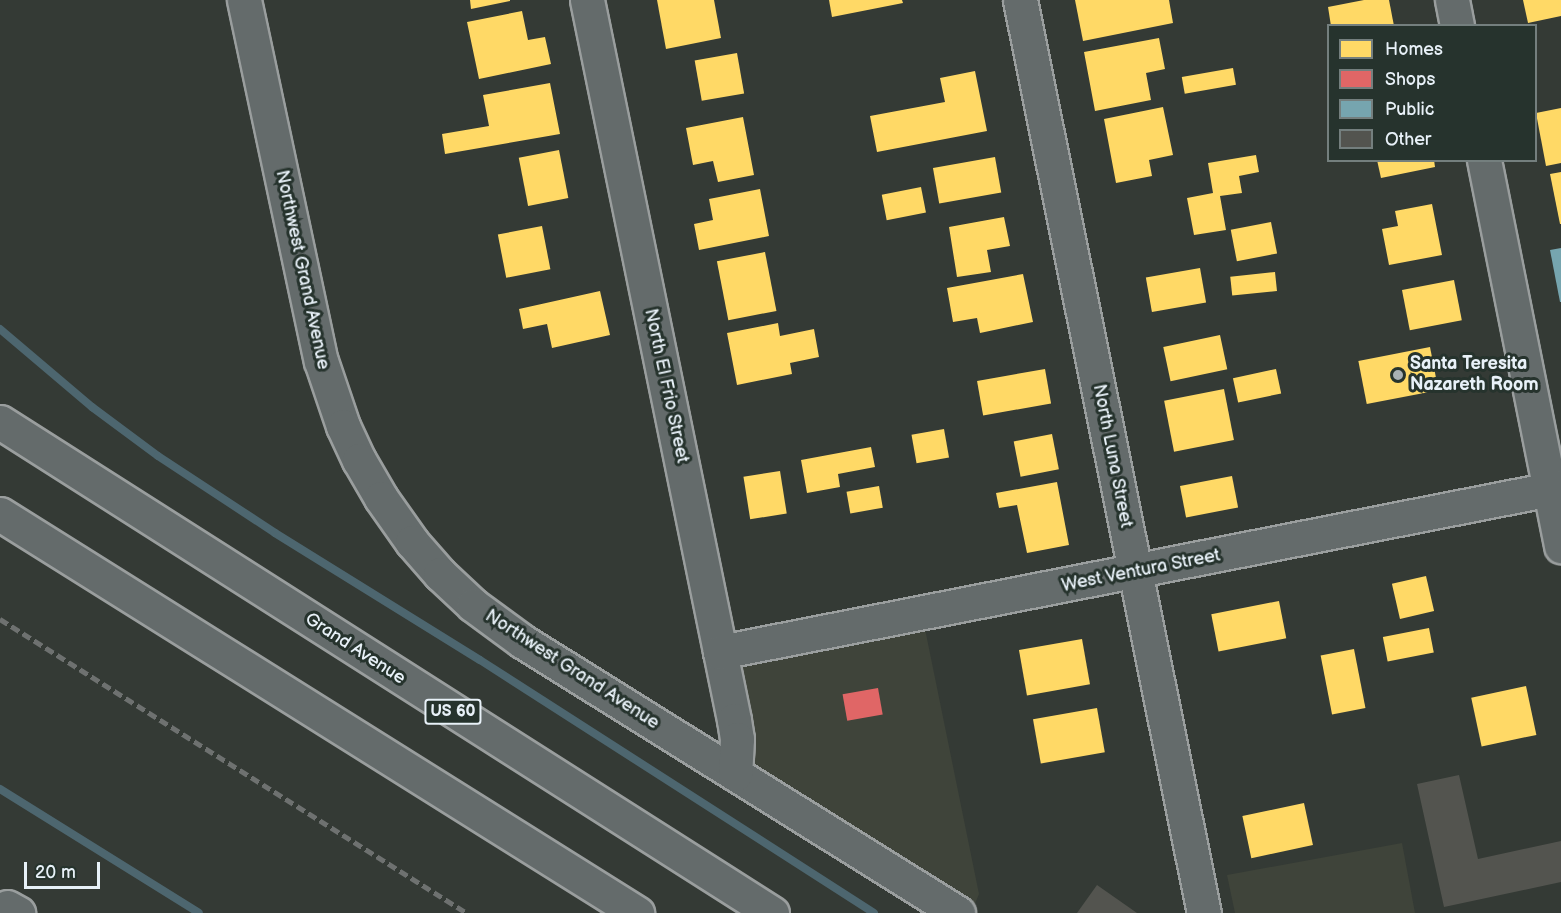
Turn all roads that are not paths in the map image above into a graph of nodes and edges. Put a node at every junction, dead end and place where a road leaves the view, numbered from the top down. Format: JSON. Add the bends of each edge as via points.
{"nodes":[{"id":1,"x":244,"y":0,"type":"edge"},
{"id":2,"x":587,"y":0,"type":"edge"},
{"id":3,"x":1020,"y":0,"type":"edge"},
{"id":4,"x":1452,"y":0,"type":"edge"},
{"id":5,"x":1457,"y":24,"type":"edge"},
{"id":6,"x":1484,"y":162,"type":"edge"},
{"id":7,"x":0,"y":422,"type":"edge"},
{"id":8,"x":1555,"y":489,"type":"edge"},
{"id":9,"x":0,"y":513,"type":"edge"},
{"id":10,"x":1561,"y":546,"type":"edge"},
{"id":11,"x":1136,"y":572,"type":"junction"},
{"id":12,"x":720,"y":652,"type":"junction"},
{"id":13,"x":735,"y":774,"type":"junction"},
{"id":14,"x":637,"y":913,"type":"edge"},
{"id":15,"x":772,"y":913,"type":"edge"},
{"id":16,"x":958,"y":913,"type":"edge"},
{"id":17,"x":1204,"y":913,"type":"edge"}],
"edges":[{"from":1,"to":13,"type":"main road","name":"Northwest Grand Avenue","via":[[321,361],[343,426],[381,498],[426,558],[473,605],[522,641]]},
{"from":2,"to":12,"type":"main road","name":"North El Frio Street"},
{"from":3,"to":11,"type":"main road","name":"North Luna Street"},
{"from":4,"to":5,"type":"main road"},
{"from":6,"to":8,"type":"main road"},
{"from":7,"to":15,"type":"main road","name":"Grand Avenue","number":"US 60"},
{"from":8,"to":10,"type":"main road"},
{"from":8,"to":11,"type":"main road","name":"West Ventura Street"},
{"from":9,"to":14,"type":"main road"},
{"from":11,"to":12,"type":"main road","name":"West Ventura Street"},
{"from":11,"to":17,"type":"main road","name":"North Luna Street"},
{"from":12,"to":13,"type":"main road","name":"North El Frio Street","via":[[737,739]]},
{"from":13,"to":16,"type":"main road","name":"Northwest Grand Avenue"}]}
